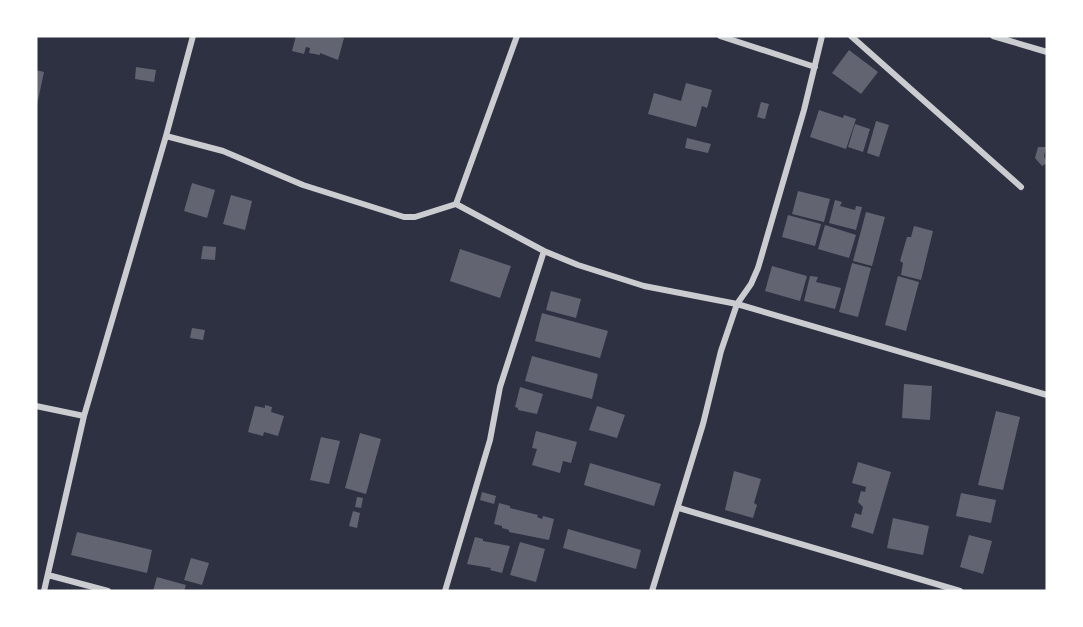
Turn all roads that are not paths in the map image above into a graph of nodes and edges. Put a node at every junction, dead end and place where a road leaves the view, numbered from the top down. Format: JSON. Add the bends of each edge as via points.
{"nodes":[{"id":1,"x":193,"y":36,"type":"edge"},
{"id":2,"x":517,"y":36,"type":"edge"},
{"id":3,"x":720,"y":36,"type":"edge"},
{"id":4,"x":822,"y":36,"type":"edge"},
{"id":5,"x":850,"y":36,"type":"edge"},
{"id":6,"x":993,"y":36,"type":"edge"},
{"id":7,"x":1047,"y":52,"type":"edge"},
{"id":8,"x":815,"y":66,"type":"junction"},
{"id":9,"x":166,"y":136,"type":"junction"},
{"id":10,"x":1021,"y":187,"type":"dead end"},
{"id":11,"x":456,"y":204,"type":"junction"},
{"id":12,"x":544,"y":251,"type":"junction"},
{"id":13,"x":737,"y":304,"type":"junction"},
{"id":14,"x":1047,"y":395,"type":"edge"},
{"id":15,"x":36,"y":406,"type":"edge"},
{"id":16,"x":84,"y":416,"type":"junction"},
{"id":17,"x":679,"y":508,"type":"junction"},
{"id":18,"x":48,"y":574,"type":"junction"},
{"id":19,"x":44,"y":591,"type":"edge"},
{"id":20,"x":108,"y":591,"type":"edge"},
{"id":21,"x":445,"y":591,"type":"edge"},
{"id":22,"x":652,"y":591,"type":"edge"},
{"id":23,"x":960,"y":591,"type":"edge"}],
"edges":[{"from":1,"to":9,"type":"street"},
{"from":2,"to":11,"type":"street"},
{"from":3,"to":8,"type":"street"},
{"from":4,"to":8,"type":"street"},
{"from":5,"to":10,"type":"street"},
{"from":6,"to":7,"type":"street"},
{"from":8,"to":13,"type":"street","via":[[758,268]]},
{"from":9,"to":11,"type":"street","via":[[223,151],[303,185],[404,217]]},
{"from":9,"to":16,"type":"street"},
{"from":11,"to":12,"type":"street"},
{"from":12,"to":13,"type":"street","via":[[621,280]]},
{"from":12,"to":21,"type":"street","via":[[500,387],[490,440]]},
{"from":13,"to":14,"type":"street"},
{"from":13,"to":17,"type":"street"},
{"from":15,"to":16,"type":"street"},
{"from":16,"to":18,"type":"street"},
{"from":17,"to":22,"type":"street"},
{"from":17,"to":23,"type":"street"},
{"from":18,"to":19,"type":"street"},
{"from":18,"to":20,"type":"street"}]}
